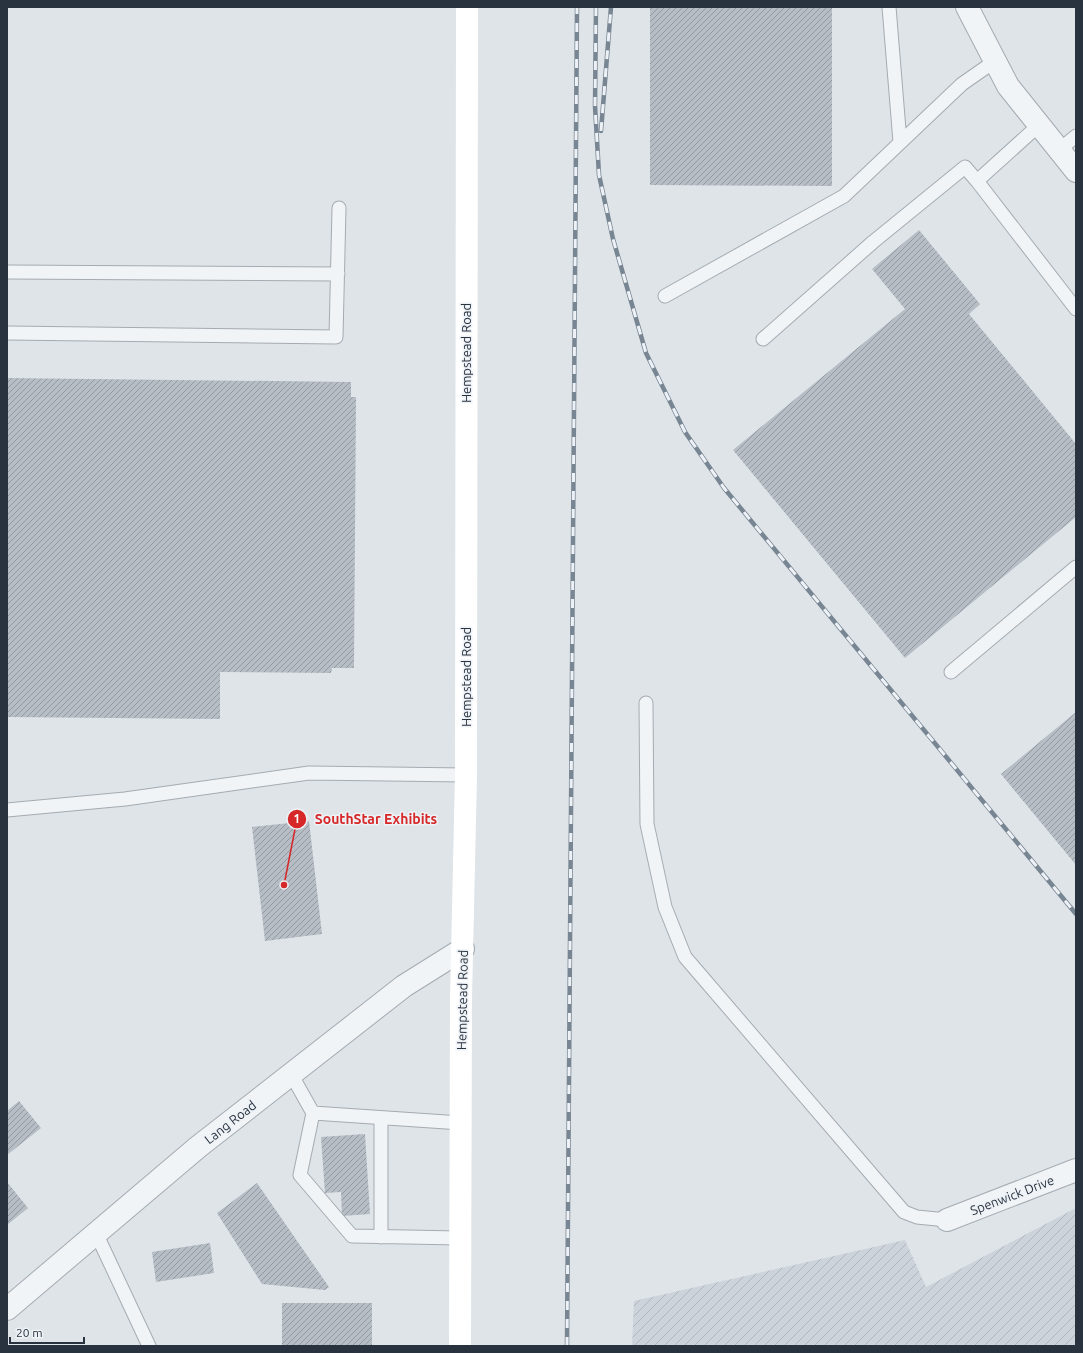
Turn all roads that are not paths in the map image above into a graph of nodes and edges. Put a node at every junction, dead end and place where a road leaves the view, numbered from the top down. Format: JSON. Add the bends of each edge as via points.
{"nodes":[{"id":1,"x":467,"y":7,"type":"edge"},
{"id":2,"x":889,"y":7,"type":"edge"},
{"id":3,"x":967,"y":7,"type":"edge"},
{"id":4,"x":995,"y":61,"type":"junction"},
{"id":5,"x":1039,"y":125,"type":"junction"},
{"id":6,"x":1076,"y":136,"type":"edge"},
{"id":7,"x":900,"y":142,"type":"junction"},
{"id":8,"x":1060,"y":150,"type":"junction"},
{"id":9,"x":1076,"y":171,"type":"edge"},
{"id":10,"x":977,"y":181,"type":"junction"},
{"id":11,"x":339,"y":208,"type":"dead end"},
{"id":12,"x":7,"y":272,"type":"edge"},
{"id":13,"x":338,"y":274,"type":"junction"},
{"id":14,"x":665,"y":296,"type":"dead end"},
{"id":15,"x":1076,"y":309,"type":"edge"},
{"id":16,"x":7,"y":333,"type":"edge"},
{"id":17,"x":763,"y":339,"type":"dead end"},
{"id":18,"x":1076,"y":567,"type":"edge"},
{"id":19,"x":951,"y":672,"type":"dead end"},
{"id":20,"x":646,"y":703,"type":"dead end"},
{"id":21,"x":466,"y":775,"type":"junction"},
{"id":22,"x":7,"y":810,"type":"edge"},
{"id":23,"x":463,"y":949,"type":"junction"},
{"id":24,"x":291,"y":1074,"type":"junction"},
{"id":25,"x":313,"y":1113,"type":"junction"},
{"id":26,"x":381,"y":1118,"type":"junction"},
{"id":27,"x":461,"y":1123,"type":"junction"},
{"id":28,"x":1076,"y":1170,"type":"edge"},
{"id":29,"x":947,"y":1220,"type":"joint"},
{"id":30,"x":96,"y":1233,"type":"junction"},
{"id":31,"x":381,"y":1237,"type":"junction"},
{"id":32,"x":460,"y":1238,"type":"junction"},
{"id":33,"x":7,"y":1308,"type":"edge"},
{"id":34,"x":149,"y":1346,"type":"edge"},
{"id":35,"x":460,"y":1346,"type":"edge"}],
"edges":[{"from":1,"to":21,"type":"main road","name":"Hempstead Road"},
{"from":2,"to":7,"type":"lane"},
{"from":3,"to":4,"type":"street"},
{"from":4,"to":5,"type":"street","via":[[1008,86]]},
{"from":4,"to":7,"type":"lane","via":[[962,84]]},
{"from":5,"to":8,"type":"street"},
{"from":5,"to":10,"type":"lane"},
{"from":6,"to":8,"type":"lane"},
{"from":7,"to":14,"type":"lane","via":[[844,196]]},
{"from":8,"to":9,"type":"street"},
{"from":10,"to":15,"type":"lane"},
{"from":10,"to":17,"type":"lane","via":[[965,167],[873,242]]},
{"from":11,"to":13,"type":"lane"},
{"from":12,"to":13,"type":"lane"},
{"from":13,"to":16,"type":"lane","via":[[336,337]]},
{"from":18,"to":19,"type":"lane"},
{"from":20,"to":29,"type":"lane","via":[[647,824],[665,907],[685,957],[904,1212],[917,1217]]},
{"from":21,"to":22,"type":"lane","via":[[309,773],[125,799]]},
{"from":21,"to":23,"type":"main road","name":"Hempstead Road"},
{"from":23,"to":24,"type":"street","name":"Lang Road","via":[[404,986]]},
{"from":23,"to":27,"type":"main road","name":"Hempstead Road"},
{"from":24,"to":25,"type":"lane"},
{"from":24,"to":30,"type":"street","name":"Lang Road","via":[[198,1147]]},
{"from":25,"to":26,"type":"lane"},
{"from":25,"to":31,"type":"lane","via":[[300,1175],[352,1236]]},
{"from":26,"to":27,"type":"lane"},
{"from":26,"to":31,"type":"lane"},
{"from":27,"to":32,"type":"main road","name":"Hempstead Road"},
{"from":28,"to":29,"type":"street","name":"Spenwick Drive"},
{"from":30,"to":33,"type":"street","name":"Lang Road"},
{"from":30,"to":34,"type":"lane"},
{"from":31,"to":32,"type":"lane"},
{"from":32,"to":35,"type":"main road","name":"Hempstead Road"}]}
